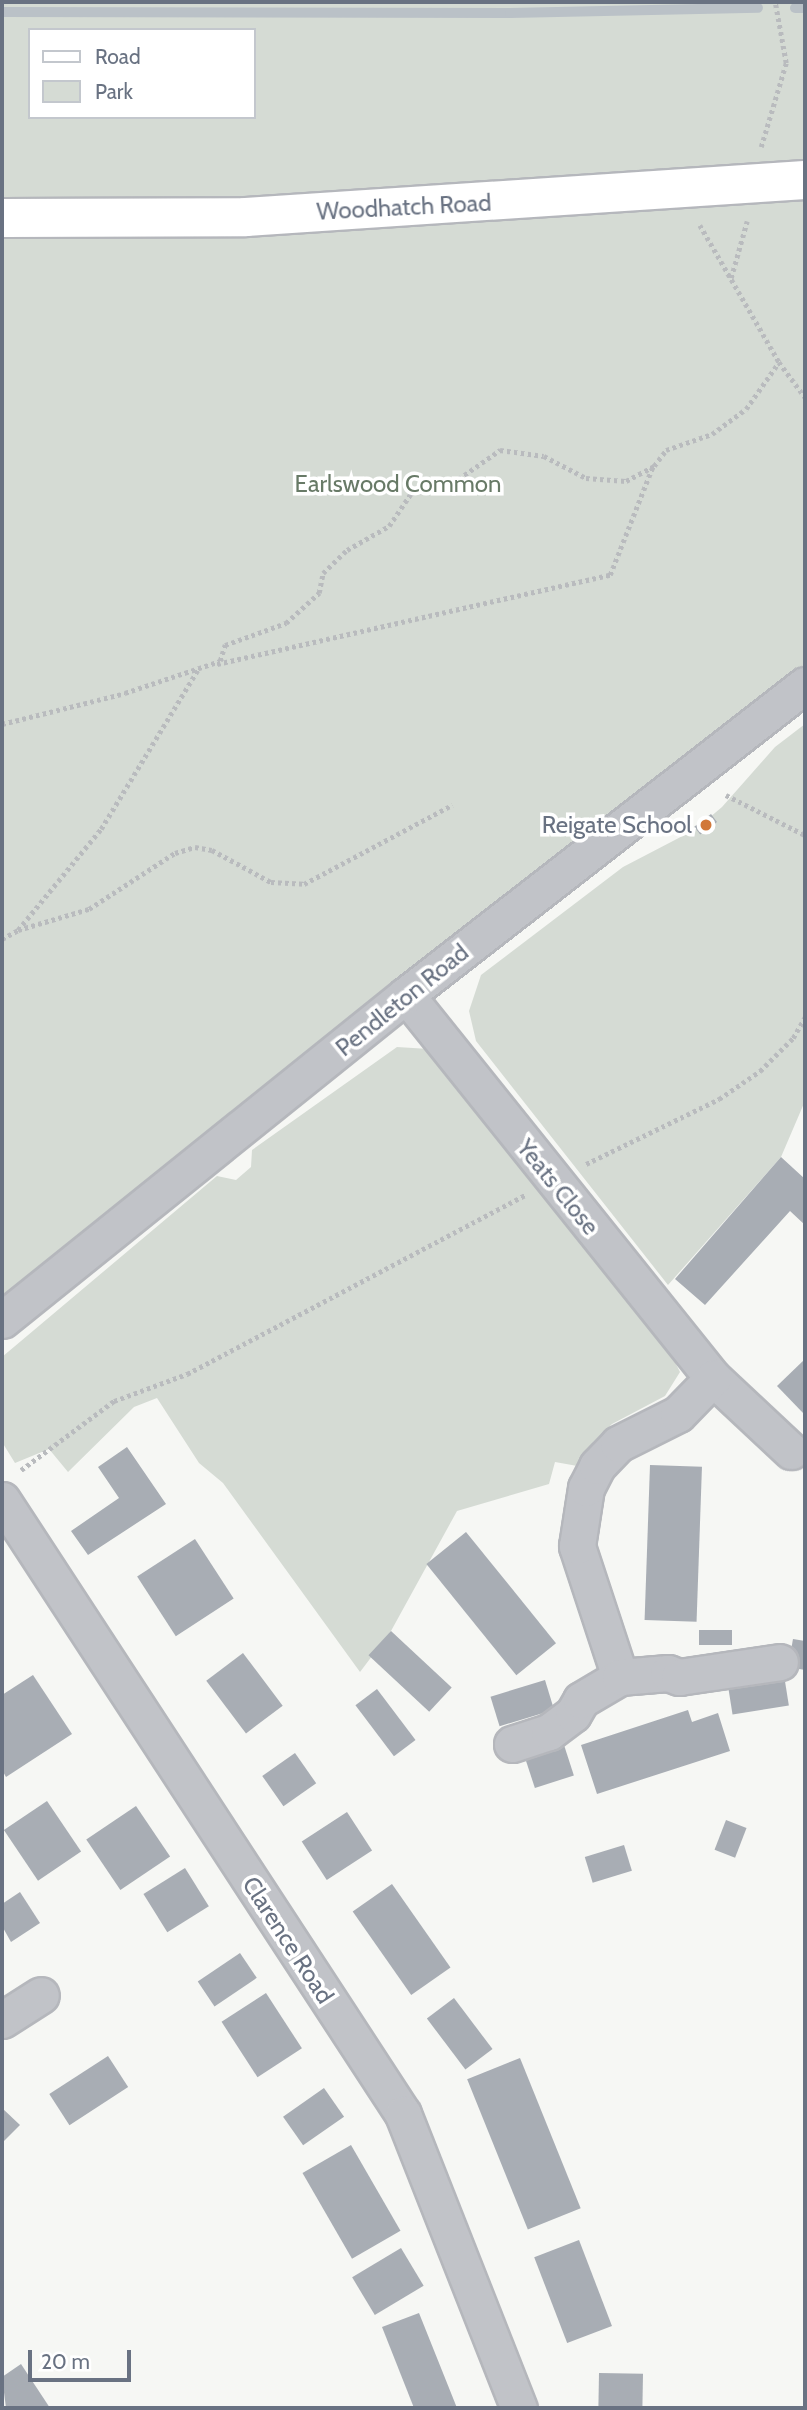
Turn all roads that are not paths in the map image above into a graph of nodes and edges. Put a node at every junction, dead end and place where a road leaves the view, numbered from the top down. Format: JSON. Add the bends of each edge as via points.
{"nodes":[{"id":1,"x":805,"y":180,"type":"edge"},
{"id":2,"x":2,"y":218,"type":"edge"},
{"id":3,"x":805,"y":685,"type":"edge"},
{"id":4,"x":406,"y":995,"type":"junction"},
{"id":5,"x":2,"y":1320,"type":"edge"},
{"id":6,"x":713,"y":1378,"type":"junction"},
{"id":7,"x":791,"y":1451,"type":"dead end"},
{"id":8,"x":6,"y":1488,"type":"edge"},
{"id":9,"x":780,"y":1662,"type":"dead end"},
{"id":10,"x":620,"y":1677,"type":"junction"},
{"id":11,"x":512,"y":1744,"type":"dead end"},
{"id":12,"x":41,"y":1995,"type":"dead end"},
{"id":13,"x":2,"y":2020,"type":"edge"},
{"id":14,"x":519,"y":2408,"type":"edge"}],
"edges":[{"from":1,"to":2,"type":"main road","name":"Woodhatch Road","via":[[246,216]]},
{"from":3,"to":4,"type":"street","name":"Pendleton Road"},
{"from":4,"to":5,"type":"street","name":"Pendleton Road"},
{"from":4,"to":6,"type":"street","name":"Yeats Close"},
{"from":6,"to":7,"type":"street","name":"Yeats Close"},
{"from":6,"to":10,"type":"street","via":[[678,1414],[618,1444],[597,1466],[586,1488],[577,1546]]},
{"from":8,"to":14,"type":"street","name":"Clarence Road","via":[[403,2114]]},
{"from":9,"to":10,"type":"street","via":[[679,1677],[668,1673]]},
{"from":10,"to":11,"type":"street","via":[[581,1700],[573,1714],[549,1732]]},
{"from":12,"to":13,"type":"street"}]}
